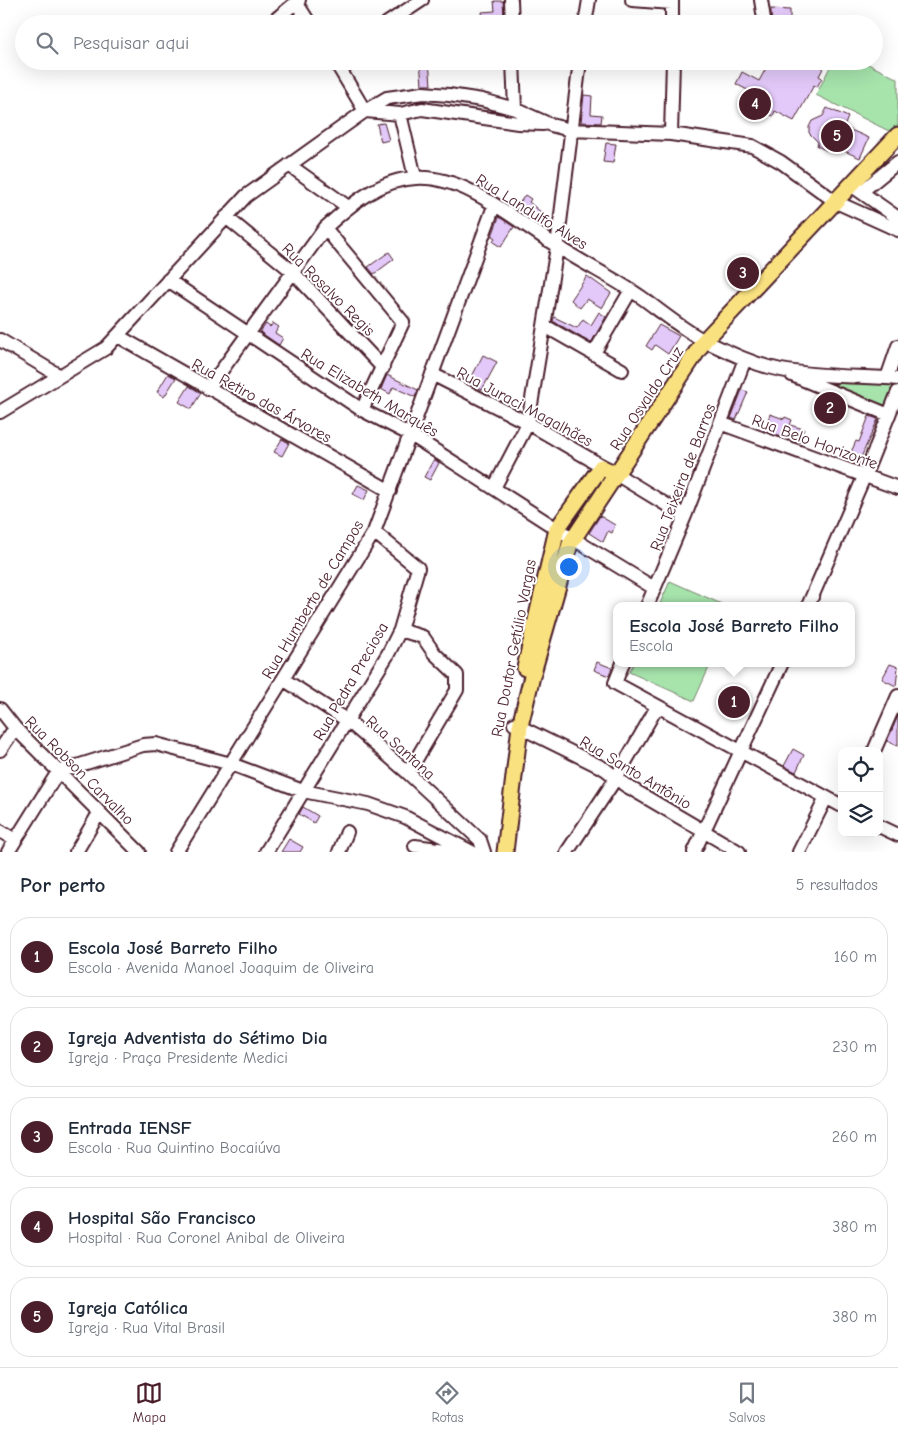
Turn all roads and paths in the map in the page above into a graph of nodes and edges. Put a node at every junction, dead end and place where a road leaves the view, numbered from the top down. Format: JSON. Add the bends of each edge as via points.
{"nodes":[{"id":1,"x":422,"y":0,"type":"edge"},
{"id":2,"x":511,"y":0,"type":"edge"},
{"id":3,"x":589,"y":0,"type":"edge"},
{"id":4,"x":632,"y":0,"type":"edge"},
{"id":5,"x":761,"y":0,"type":"edge"},
{"id":6,"x":297,"y":1,"type":"edge"},
{"id":7,"x":672,"y":2,"type":"edge"},
{"id":8,"x":281,"y":15,"type":"edge"},
{"id":9,"x":305,"y":15,"type":"edge"},
{"id":10,"x":400,"y":15,"type":"edge"},
{"id":11,"x":512,"y":15,"type":"edge"},
{"id":12,"x":586,"y":15,"type":"edge"},
{"id":13,"x":672,"y":15,"type":"edge"},
{"id":14,"x":763,"y":15,"type":"edge"},
{"id":15,"x":340,"y":70,"type":"edge"},
{"id":16,"x":513,"y":70,"type":"edge"},
{"id":17,"x":579,"y":70,"type":"edge"},
{"id":18,"x":672,"y":70,"type":"edge"},
{"id":19,"x":514,"y":109,"type":"junction"},
{"id":20,"x":365,"y":111,"type":"junction"},
{"id":21,"x":400,"y":114,"type":"junction"},
{"id":22,"x":551,"y":125,"type":"junction"},
{"id":23,"x":570,"y":130,"type":"junction"},
{"id":24,"x":672,"y":134,"type":"junction"},
{"id":25,"x":893,"y":140,"type":"edge"},
{"id":26,"x":898,"y":161,"type":"edge"},
{"id":27,"x":289,"y":165,"type":"junction"},
{"id":28,"x":415,"y":177,"type":"junction"},
{"id":29,"x":856,"y":188,"type":"junction"},
{"id":30,"x":836,"y":202,"type":"junction"},
{"id":31,"x":494,"y":206,"type":"junction"},
{"id":32,"x":348,"y":207,"type":"junction"},
{"id":33,"x":226,"y":217,"type":"junction"},
{"id":34,"x":898,"y":218,"type":"edge"},
{"id":35,"x":325,"y":228,"type":"junction"},
{"id":36,"x":898,"y":230,"type":"edge"},
{"id":37,"x":557,"y":247,"type":"junction"},
{"id":38,"x":292,"y":271,"type":"junction"},
{"id":39,"x":168,"y":280,"type":"junction"},
{"id":40,"x":631,"y":290,"type":"junction"},
{"id":41,"x":545,"y":326,"type":"junction"},
{"id":42,"x":246,"y":334,"type":"junction"},
{"id":43,"x":118,"y":336,"type":"junction"},
{"id":44,"x":0,"y":340,"type":"edge"},
{"id":45,"x":704,"y":341,"type":"junction"},
{"id":46,"x":898,"y":346,"type":"edge"},
{"id":47,"x":594,"y":353,"type":"junction"},
{"id":48,"x":745,"y":359,"type":"junction"},
{"id":49,"x":383,"y":368,"type":"junction"},
{"id":50,"x":622,"y":370,"type":"dead end"},
{"id":51,"x":781,"y":370,"type":"junction"},
{"id":52,"x":432,"y":374,"type":"junction"},
{"id":53,"x":60,"y":376,"type":"junction"},
{"id":54,"x":892,"y":379,"type":"edge"},
{"id":55,"x":208,"y":389,"type":"junction"},
{"id":56,"x":898,"y":392,"type":"edge"},
{"id":57,"x":362,"y":410,"type":"junction"},
{"id":58,"x":0,"y":412,"type":"edge"},
{"id":59,"x":889,"y":415,"type":"junction"},
{"id":60,"x":528,"y":423,"type":"junction"},
{"id":61,"x":720,"y":423,"type":"junction"},
{"id":62,"x":411,"y":435,"type":"junction"},
{"id":63,"x":601,"y":469,"type":"junction"},
{"id":64,"x":614,"y":476,"type":"junction"},
{"id":65,"x":864,"y":477,"type":"junction"},
{"id":66,"x":494,"y":488,"type":"junction"},
{"id":67,"x":898,"y":488,"type":"edge"},
{"id":68,"x":390,"y":491,"type":"junction"},
{"id":69,"x":568,"y":516,"type":"junction"},
{"id":70,"x":685,"y":516,"type":"junction"},
{"id":71,"x":581,"y":525,"type":"junction"},
{"id":72,"x":557,"y":529,"type":"junction"},
{"id":73,"x":374,"y":532,"type":"junction"},
{"id":74,"x":573,"y":539,"type":"junction"},
{"id":75,"x":654,"y":588,"type":"junction"},
{"id":76,"x":649,"y":602,"type":"edge"},
{"id":77,"x":810,"y":602,"type":"edge"},
{"id":78,"x":400,"y":630,"type":"junction"},
{"id":79,"x":621,"y":667,"type":"edge"},
{"id":80,"x":780,"y":667,"type":"edge"},
{"id":81,"x":283,"y":679,"type":"junction"},
{"id":82,"x":898,"y":696,"type":"edge"},
{"id":83,"x":657,"y":707,"type":"junction"},
{"id":84,"x":0,"y":709,"type":"edge"},
{"id":85,"x":895,"y":710,"type":"edge"},
{"id":86,"x":348,"y":721,"type":"junction"},
{"id":87,"x":517,"y":725,"type":"junction"},
{"id":88,"x":15,"y":728,"type":"junction"},
{"id":89,"x":876,"y":747,"type":"edge"},
{"id":90,"x":0,"y":750,"type":"edge"},
{"id":91,"x":741,"y":753,"type":"junction"},
{"id":92,"x":231,"y":764,"type":"junction"},
{"id":93,"x":58,"y":772,"type":"junction"},
{"id":94,"x":408,"y":773,"type":"junction"},
{"id":95,"x":616,"y":778,"type":"junction"},
{"id":96,"x":303,"y":791,"type":"junction"},
{"id":97,"x":826,"y":798,"type":"junction"},
{"id":98,"x":838,"y":804,"type":"edge"},
{"id":99,"x":99,"y":813,"type":"junction"},
{"id":100,"x":427,"y":827,"type":"junction"},
{"id":101,"x":883,"y":828,"type":"edge"},
{"id":102,"x":0,"y":830,"type":"edge"},
{"id":103,"x":347,"y":832,"type":"dead end"},
{"id":104,"x":704,"y":832,"type":"junction"},
{"id":105,"x":898,"y":835,"type":"edge"},
{"id":106,"x":15,"y":840,"type":"junction"},
{"id":107,"x":413,"y":849,"type":"edge"},
{"id":108,"x":135,"y":851,"type":"edge"},
{"id":109,"x":8,"y":852,"type":"edge"},
{"id":110,"x":76,"y":852,"type":"edge"},
{"id":111,"x":176,"y":852,"type":"edge"},
{"id":112,"x":266,"y":852,"type":"edge"},
{"id":113,"x":339,"y":852,"type":"edge"},
{"id":114,"x":461,"y":852,"type":"edge"},
{"id":115,"x":472,"y":852,"type":"edge"},
{"id":116,"x":484,"y":852,"type":"edge"},
{"id":117,"x":500,"y":852,"type":"edge"},
{"id":118,"x":505,"y":852,"type":"edge"},
{"id":119,"x":567,"y":852,"type":"edge"},
{"id":120,"x":694,"y":852,"type":"edge"},
{"id":121,"x":739,"y":852,"type":"edge"},
{"id":122,"x":798,"y":852,"type":"edge"}],
"edges":[{"from":1,"to":10,"type":"street"},
{"from":2,"to":11,"type":"street"},
{"from":3,"to":12,"type":"street"},
{"from":4,"to":7,"type":"street"},
{"from":5,"to":14,"type":"street"},
{"from":6,"to":8,"type":"street"},
{"from":6,"to":9,"type":"street"},
{"from":7,"to":13,"type":"street"},
{"from":15,"to":20,"type":"street"},
{"from":16,"to":19,"type":"street"},
{"from":17,"to":23,"type":"street"},
{"from":18,"to":24,"type":"street"},
{"from":19,"to":20,"type":"street","via":[[482,100],[423,93],[387,98]]},
{"from":19,"to":22,"type":"street"},
{"from":20,"to":21,"type":"street"},
{"from":20,"to":27,"type":"street"},
{"from":21,"to":22,"type":"street","via":[[422,109]]},
{"from":21,"to":28,"type":"street"},
{"from":22,"to":23,"type":"street"},
{"from":23,"to":24,"type":"street"},
{"from":23,"to":37,"type":"street"},
{"from":24,"to":30,"type":"street","via":[[739,143],[761,150]]},
{"from":25,"to":26,"type":"street"},
{"from":25,"to":29,"type":"main road","name":"Rua Osvaldo Cruz"},
{"from":26,"to":29,"type":"street"},
{"from":27,"to":32,"type":"street"},
{"from":27,"to":33,"type":"street","via":[[246,196]]},
{"from":28,"to":31,"type":"street","name":"Rua Landulfo Alves","via":[[442,180],[466,188]]},
{"from":28,"to":32,"type":"street","name":"Rua Landulfo Alves","via":[[384,186]]},
{"from":29,"to":30,"type":"main road","name":"Rua Osvaldo Cruz"},
{"from":29,"to":34,"type":"street"},
{"from":30,"to":36,"type":"street"},
{"from":30,"to":45,"type":"main road","name":"Rua Osvaldo Cruz"},
{"from":31,"to":37,"type":"street","name":"Rua Landulfo Alves"},
{"from":31,"to":52,"type":"street","name":"Rua Humberto de Campos"},
{"from":32,"to":35,"type":"street","name":"Rua Landulfo Alves"},
{"from":33,"to":38,"type":"street","name":"Rua Rosalvo Regis"},
{"from":33,"to":39,"type":"street"},
{"from":35,"to":38,"type":"street","name":"Rua Landulfo Alves"},
{"from":35,"to":49,"type":"street","via":[[403,322]]},
{"from":37,"to":40,"type":"street","name":"Rua Landulfo Alves"},
{"from":37,"to":41,"type":"street"},
{"from":38,"to":42,"type":"street","name":"Rua Landulfo Alves"},
{"from":38,"to":49,"type":"street","name":"Rua Rosalvo Regis"},
{"from":39,"to":42,"type":"street","name":"Rua Elizabeth Marquês"},
{"from":39,"to":43,"type":"street"},
{"from":40,"to":45,"type":"street","name":"Rua Landulfo Alves"},
{"from":40,"to":47,"type":"street"},
{"from":41,"to":47,"type":"street"},
{"from":41,"to":60,"type":"street"},
{"from":42,"to":55,"type":"street","name":"Rua Landulfo Alves"},
{"from":42,"to":57,"type":"street","name":"Rua Elizabeth Marquês"},
{"from":43,"to":53,"type":"street","via":[[106,348]]},
{"from":43,"to":55,"type":"street","name":"Rua Retiro das Árvores"},
{"from":44,"to":53,"type":"street"},
{"from":45,"to":48,"type":"street","name":"Rua Landulfo Alves"},
{"from":45,"to":64,"type":"main road","name":"Rua Osvaldo Cruz"},
{"from":46,"to":54,"type":"street"},
{"from":47,"to":50,"type":"street"},
{"from":48,"to":51,"type":"street","name":"Rua Landulfo Alves"},
{"from":48,"to":61,"type":"street","name":"Rua Teixeira de Barros"},
{"from":49,"to":57,"type":"street"},
{"from":51,"to":54,"type":"street"},
{"from":51,"to":59,"type":"street"},
{"from":52,"to":60,"type":"street","name":"Rua Juraci Magalhães"},
{"from":52,"to":62,"type":"street","name":"Rua Humberto de Campos"},
{"from":53,"to":58,"type":"street"},
{"from":55,"to":68,"type":"street","name":"Rua Retiro das Árvores"},
{"from":56,"to":59,"type":"street"},
{"from":57,"to":62,"type":"street","name":"Rua Elizabeth Marquês"},
{"from":59,"to":65,"type":"street"},
{"from":60,"to":63,"type":"street","name":"Rua Juraci Magalhães"},
{"from":60,"to":66,"type":"street"},
{"from":61,"to":65,"type":"street","name":"Rua Belo Horizonte"},
{"from":61,"to":70,"type":"street","name":"Rua Teixeira de Barros"},
{"from":62,"to":66,"type":"street","name":"Rua Elizabeth Marquês"},
{"from":62,"to":68,"type":"street","name":"Rua Humberto de Campos"},
{"from":63,"to":64,"type":"main road"},
{"from":63,"to":69,"type":"main road","name":"Rua Doutor Getúlio Vargas"},
{"from":64,"to":70,"type":"street"},
{"from":64,"to":71,"type":"main road","name":"Rua Doutor Getúlio Vargas"},
{"from":65,"to":67,"type":"street","name":"Rua Belo Horizonte"},
{"from":65,"to":77,"type":"street"},
{"from":66,"to":72,"type":"street","name":"Rua Elizabeth Marquês"},
{"from":68,"to":73,"type":"street","name":"Rua Humberto de Campos"},
{"from":69,"to":71,"type":"main road"},
{"from":69,"to":72,"type":"main road","name":"Rua Doutor Getúlio Vargas"},
{"from":70,"to":75,"type":"street","name":"Rua Teixeira de Barros"},
{"from":71,"to":74,"type":"main road","name":"Rua Doutor Getúlio Vargas"},
{"from":72,"to":74,"type":"street","name":"Rua Elizabeth Marquês"},
{"from":72,"to":87,"type":"main road","name":"Rua Doutor Getúlio Vargas","via":[[532,633]]},
{"from":73,"to":78,"type":"street","name":"Rua Pedra Preciosa","via":[[418,568]]},
{"from":73,"to":81,"type":"street","name":"Rua Humberto de Campos"},
{"from":74,"to":75,"type":"street","name":"Rua Elizabeth Marquês"},
{"from":74,"to":87,"type":"main road","name":"Rua Doutor Getúlio Vargas","via":[[563,562]]},
{"from":75,"to":76,"type":"street","name":"Rua Teixeira de Barros"},
{"from":78,"to":86,"type":"street","name":"Rua Pedra Preciosa"},
{"from":78,"to":94,"type":"street","via":[[422,637],[455,671],[459,684]]},
{"from":79,"to":83,"type":"street","via":[[615,683]]},
{"from":80,"to":91,"type":"street"},
{"from":81,"to":86,"type":"street","name":"Rua Santana"},
{"from":81,"to":92,"type":"street","name":"Rua Humberto de Campos"},
{"from":82,"to":85,"type":"street"},
{"from":83,"to":91,"type":"street"},
{"from":83,"to":95,"type":"street"},
{"from":84,"to":88,"type":"street","name":"Rua Robson Carvalho"},
{"from":85,"to":89,"type":"street"},
{"from":86,"to":94,"type":"street","name":"Rua Santana"},
{"from":86,"to":96,"type":"street","name":"Rua Pedra Preciosa"},
{"from":87,"to":95,"type":"street","name":"Rua Santo Antônio","via":[[605,769]]},
{"from":87,"to":117,"type":"main road","name":"Rua Doutor Getúlio Vargas"},
{"from":87,"to":118,"type":"main road","name":"Rua Doutor Getúlio Vargas"},
{"from":88,"to":90,"type":"street"},
{"from":88,"to":93,"type":"street","name":"Rua Robson Carvalho"},
{"from":91,"to":97,"type":"street"},
{"from":91,"to":104,"type":"street"},
{"from":92,"to":93,"type":"street","via":[[156,744],[143,745]]},
{"from":92,"to":96,"type":"street"},
{"from":92,"to":111,"type":"street","name":"Rua Humberto de Campos"},
{"from":93,"to":99,"type":"street","name":"Rua Robson Carvalho"},
{"from":93,"to":106,"type":"street"},
{"from":94,"to":116,"type":"street","name":"Rua Santana","via":[[480,840]]},
{"from":95,"to":104,"type":"street","name":"Rua Santo Antônio"},
{"from":95,"to":119,"type":"street"},
{"from":96,"to":100,"type":"street","via":[[368,804]]},
{"from":96,"to":112,"type":"street","name":"Rua Pedra Preciosa"},
{"from":97,"to":98,"type":"street"},
{"from":97,"to":122,"type":"street"},
{"from":99,"to":108,"type":"street","name":"Rua Robson Carvalho"},
{"from":99,"to":110,"type":"street"},
{"from":100,"to":107,"type":"street"},
{"from":100,"to":115,"type":"street"},
{"from":101,"to":105,"type":"street"},
{"from":102,"to":106,"type":"street"},
{"from":103,"to":113,"type":"street"},
{"from":104,"to":120,"type":"street"},
{"from":104,"to":121,"type":"street","name":"Rua Santo Antônio"},
{"from":106,"to":109,"type":"street"},
{"from":107,"to":114,"type":"street"}]}
